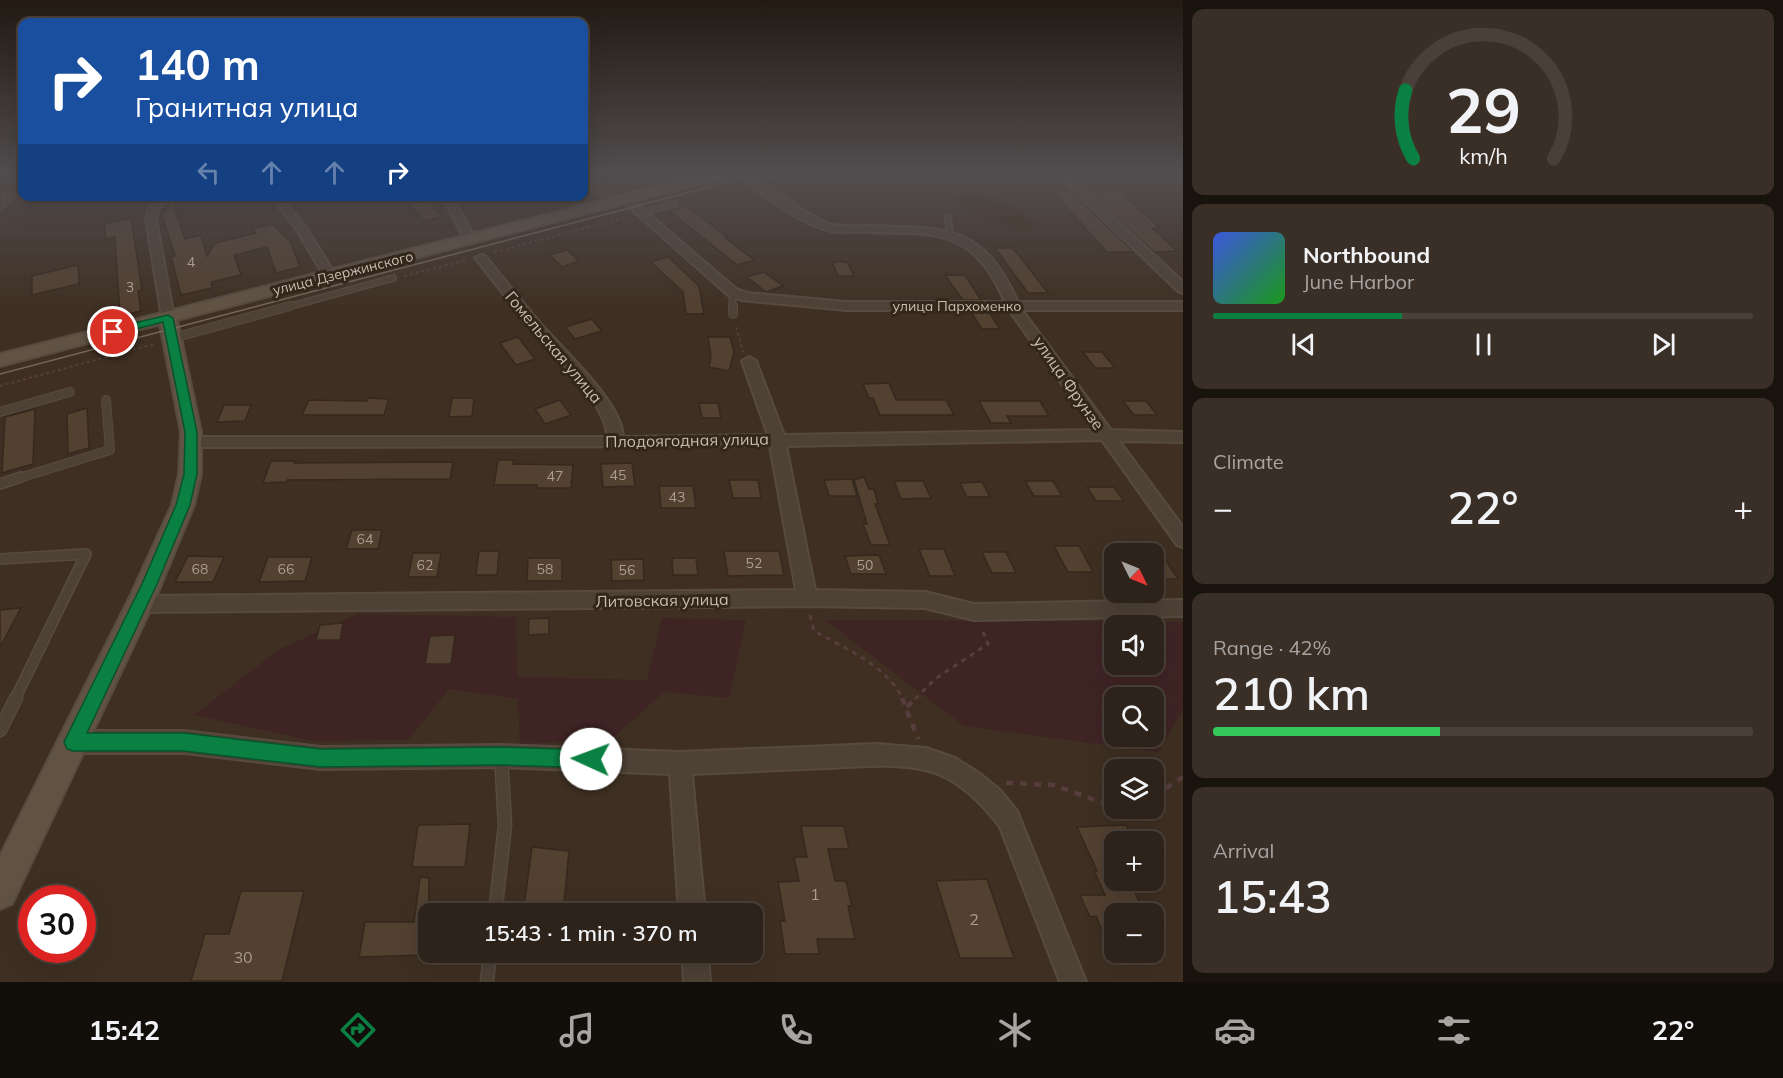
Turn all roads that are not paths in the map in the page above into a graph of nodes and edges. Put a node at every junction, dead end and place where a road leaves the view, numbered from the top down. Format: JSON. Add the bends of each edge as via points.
{"nodes":[{"id":1,"x":151,"y":220,"type":"edge"},
{"id":2,"x":295,"y":220,"type":"edge"},
{"id":3,"x":459,"y":220,"type":"edge"},
{"id":4,"x":548,"y":220,"type":"edge"},
{"id":5,"x":648,"y":220,"type":"edge"},
{"id":6,"x":814,"y":220,"type":"edge"},
{"id":7,"x":948,"y":220,"type":"edge"},
{"id":8,"x":1110,"y":220,"type":"edge"},
{"id":9,"x":950,"y":234,"type":"junction"},
{"id":10,"x":470,"y":240,"type":"junction"},
{"id":11,"x":480,"y":257,"type":"road end"},
{"id":12,"x":330,"y":276,"type":"junction"},
{"id":13,"x":393,"y":278,"type":"road end"},
{"id":14,"x":1183,"y":289,"type":"edge"},
{"id":15,"x":732,"y":292,"type":"junction"},
{"id":16,"x":1013,"y":306,"type":"junction"},
{"id":17,"x":1183,"y":306,"type":"edge"},
{"id":18,"x":733,"y":314,"type":"road end"},
{"id":19,"x":171,"y":328,"type":"junction"},
{"id":20,"x":0,"y":360,"type":"edge"},
{"id":21,"x":749,"y":361,"type":"road end"},
{"id":22,"x":70,"y":392,"type":"dead end"},
{"id":23,"x":106,"y":400,"type":"dead end"},
{"id":24,"x":0,"y":412,"type":"edge"},
{"id":25,"x":1105,"y":435,"type":"junction"},
{"id":26,"x":1183,"y":437,"type":"edge"},
{"id":27,"x":778,"y":439,"type":"junction"},
{"id":28,"x":615,"y":441,"type":"junction"},
{"id":29,"x":191,"y":443,"type":"junction"},
{"id":30,"x":0,"y":484,"type":"edge"},
{"id":31,"x":1183,"y":540,"type":"edge"},
{"id":32,"x":0,"y":560,"type":"edge"},
{"id":33,"x":807,"y":598,"type":"junction"},
{"id":34,"x":140,"y":604,"type":"junction"},
{"id":35,"x":1183,"y":608,"type":"edge"},
{"id":36,"x":0,"y":730,"type":"edge"},
{"id":37,"x":73,"y":742,"type":"junction"},
{"id":38,"x":501,"y":756,"type":"junction"},
{"id":39,"x":680,"y":763,"type":"junction"},
{"id":40,"x":0,"y":892,"type":"edge"},
{"id":41,"x":496,"y":903,"type":"edge"},
{"id":42,"x":691,"y":903,"type":"edge"},
{"id":43,"x":489,"y":963,"type":"edge"},
{"id":44,"x":696,"y":963,"type":"edge"},
{"id":45,"x":486,"y":982,"type":"edge"},
{"id":46,"x":697,"y":982,"type":"edge"},
{"id":47,"x":1072,"y":982,"type":"edge"}],
"edges":[{"from":1,"to":19,"type":"street"},
{"from":2,"to":12,"type":"street"},
{"from":3,"to":10,"type":"street"},
{"from":4,"to":10,"type":"main road","name":"улица Дзержинского"},
{"from":5,"to":15,"type":"street"},
{"from":6,"to":9,"type":"street","via":[[832,228]]},
{"from":7,"to":9,"type":"lane"},
{"from":8,"to":14,"type":"street"},
{"from":9,"to":16,"type":"street","name":"улица Фрунзе","via":[[967,241],[999,274]]},
{"from":10,"to":12,"type":"main road","name":"улица Дзержинского"},
{"from":11,"to":28,"type":"street","name":"Гомельская улица","via":[[609,414]]},
{"from":12,"to":19,"type":"main road","name":"улица Дзержинского"},
{"from":13,"to":19,"type":"lane"},
{"from":15,"to":16,"type":"street","name":"улица Пархоменко","via":[[759,300],[846,306]]},
{"from":15,"to":18,"type":"lane"},
{"from":16,"to":17,"type":"street","name":"улица Пархоменко"},
{"from":16,"to":25,"type":"street","name":"улица Фрунзе"},
{"from":19,"to":20,"type":"main road","name":"улица Дзержинского"},
{"from":19,"to":29,"type":"main road"},
{"from":21,"to":27,"type":"street"},
{"from":22,"to":24,"type":"lane"},
{"from":23,"to":30,"type":"lane","via":[[110,450]]},
{"from":25,"to":26,"type":"street","name":"Плодоягодная улица"},
{"from":25,"to":27,"type":"street","name":"Плодоягодная улица"},
{"from":25,"to":31,"type":"street","name":"улица Фрунзе"},
{"from":27,"to":28,"type":"street","name":"Плодоягодная улица"},
{"from":27,"to":33,"type":"street"},
{"from":28,"to":29,"type":"street","name":"Плодоягодная улица"},
{"from":29,"to":34,"type":"main road","via":[[183,505]]},
{"from":32,"to":36,"type":"lane","via":[[86,554]]},
{"from":33,"to":34,"type":"street","name":"Литовская улица"},
{"from":33,"to":35,"type":"street","name":"Литовская улица","via":[[925,600],[974,612]]},
{"from":34,"to":37,"type":"main road"},
{"from":37,"to":38,"type":"street","via":[[184,742],[321,758]]},
{"from":37,"to":40,"type":"main road"},
{"from":38,"to":39,"type":"street"},
{"from":38,"to":41,"type":"lane","via":[[505,825]]},
{"from":39,"to":42,"type":"street"},
{"from":39,"to":47,"type":"street","via":[[876,755],[927,759],[947,766],[992,798],[1009,819]]},
{"from":43,"to":45,"type":"lane"},
{"from":44,"to":46,"type":"street"}]}
